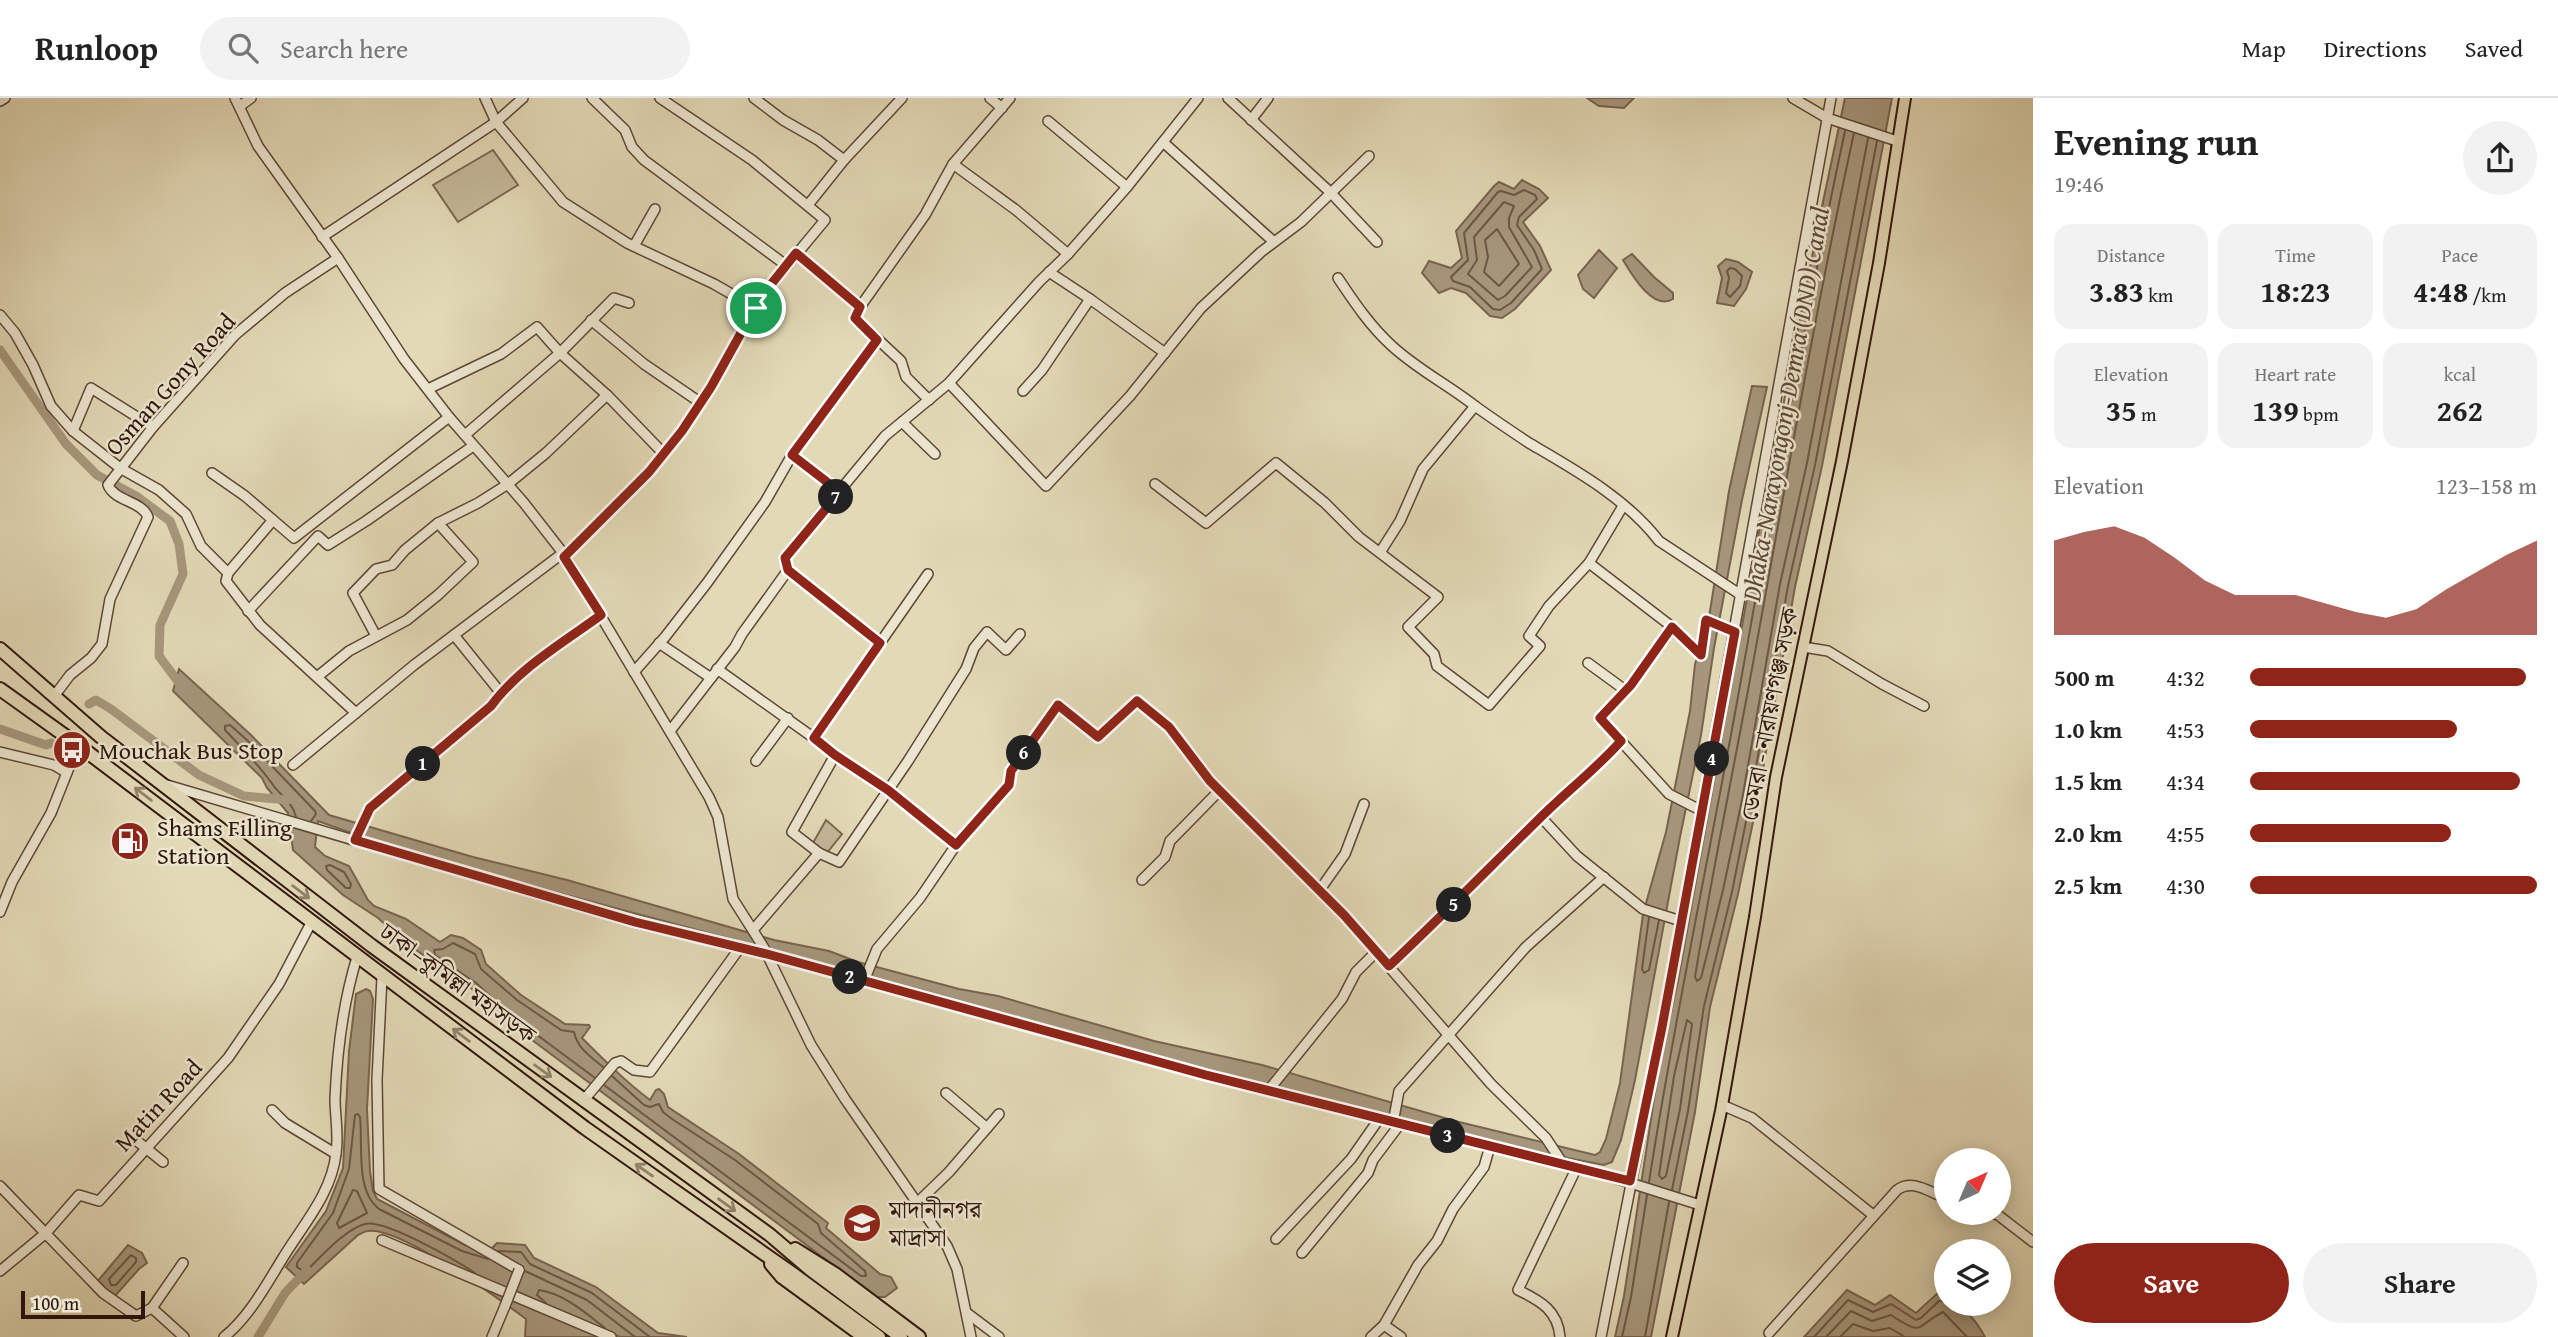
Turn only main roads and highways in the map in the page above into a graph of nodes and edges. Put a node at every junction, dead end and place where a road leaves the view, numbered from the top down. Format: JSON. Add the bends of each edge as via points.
{"nodes":[{"id":1,"x":1905,"y":98,"type":"edge"},
{"id":2,"x":0,"y":649,"type":"edge"},
{"id":3,"x":0,"y":689,"type":"edge"},
{"id":4,"x":770,"y":1236,"type":"junction"},
{"id":5,"x":760,"y":1251,"type":"junction"},
{"id":6,"x":864,"y":1337,"type":"edge"},
{"id":7,"x":879,"y":1337,"type":"edge"},
{"id":8,"x":901,"y":1337,"type":"edge"},
{"id":9,"x":919,"y":1337,"type":"edge"},
{"id":10,"x":1672,"y":1337,"type":"edge"}],
"edges":[{"from":1,"to":10,"type":"main road","name":"ডেমরা - নারায়ণগঞ্জ সড়ক","via":[[1842,461],[1776,777],[1722,1105]]},
{"from":2,"to":4,"type":"highway","name":"ঢাকা–কুমিল্লা মহাসড়ক","one_way":true,"via":[[101,737],[372,946],[588,1096]]},
{"from":5,"to":3,"type":"highway","name":"ঢাকা–কুমিল্লা মহাসড়ক","one_way":true,"via":[[585,1128]]},
{"from":4,"to":8,"type":"highway","name":"ঢাকা–কুমিল্লা মহাসড়ক"},
{"from":4,"to":9,"type":"highway","via":[[826,1268]]},
{"from":5,"to":6,"type":"highway","via":[[782,1277]]},
{"from":5,"to":7,"type":"highway","name":"ঢাকা–কুমিল্লা মহাসড়ক"}]}
